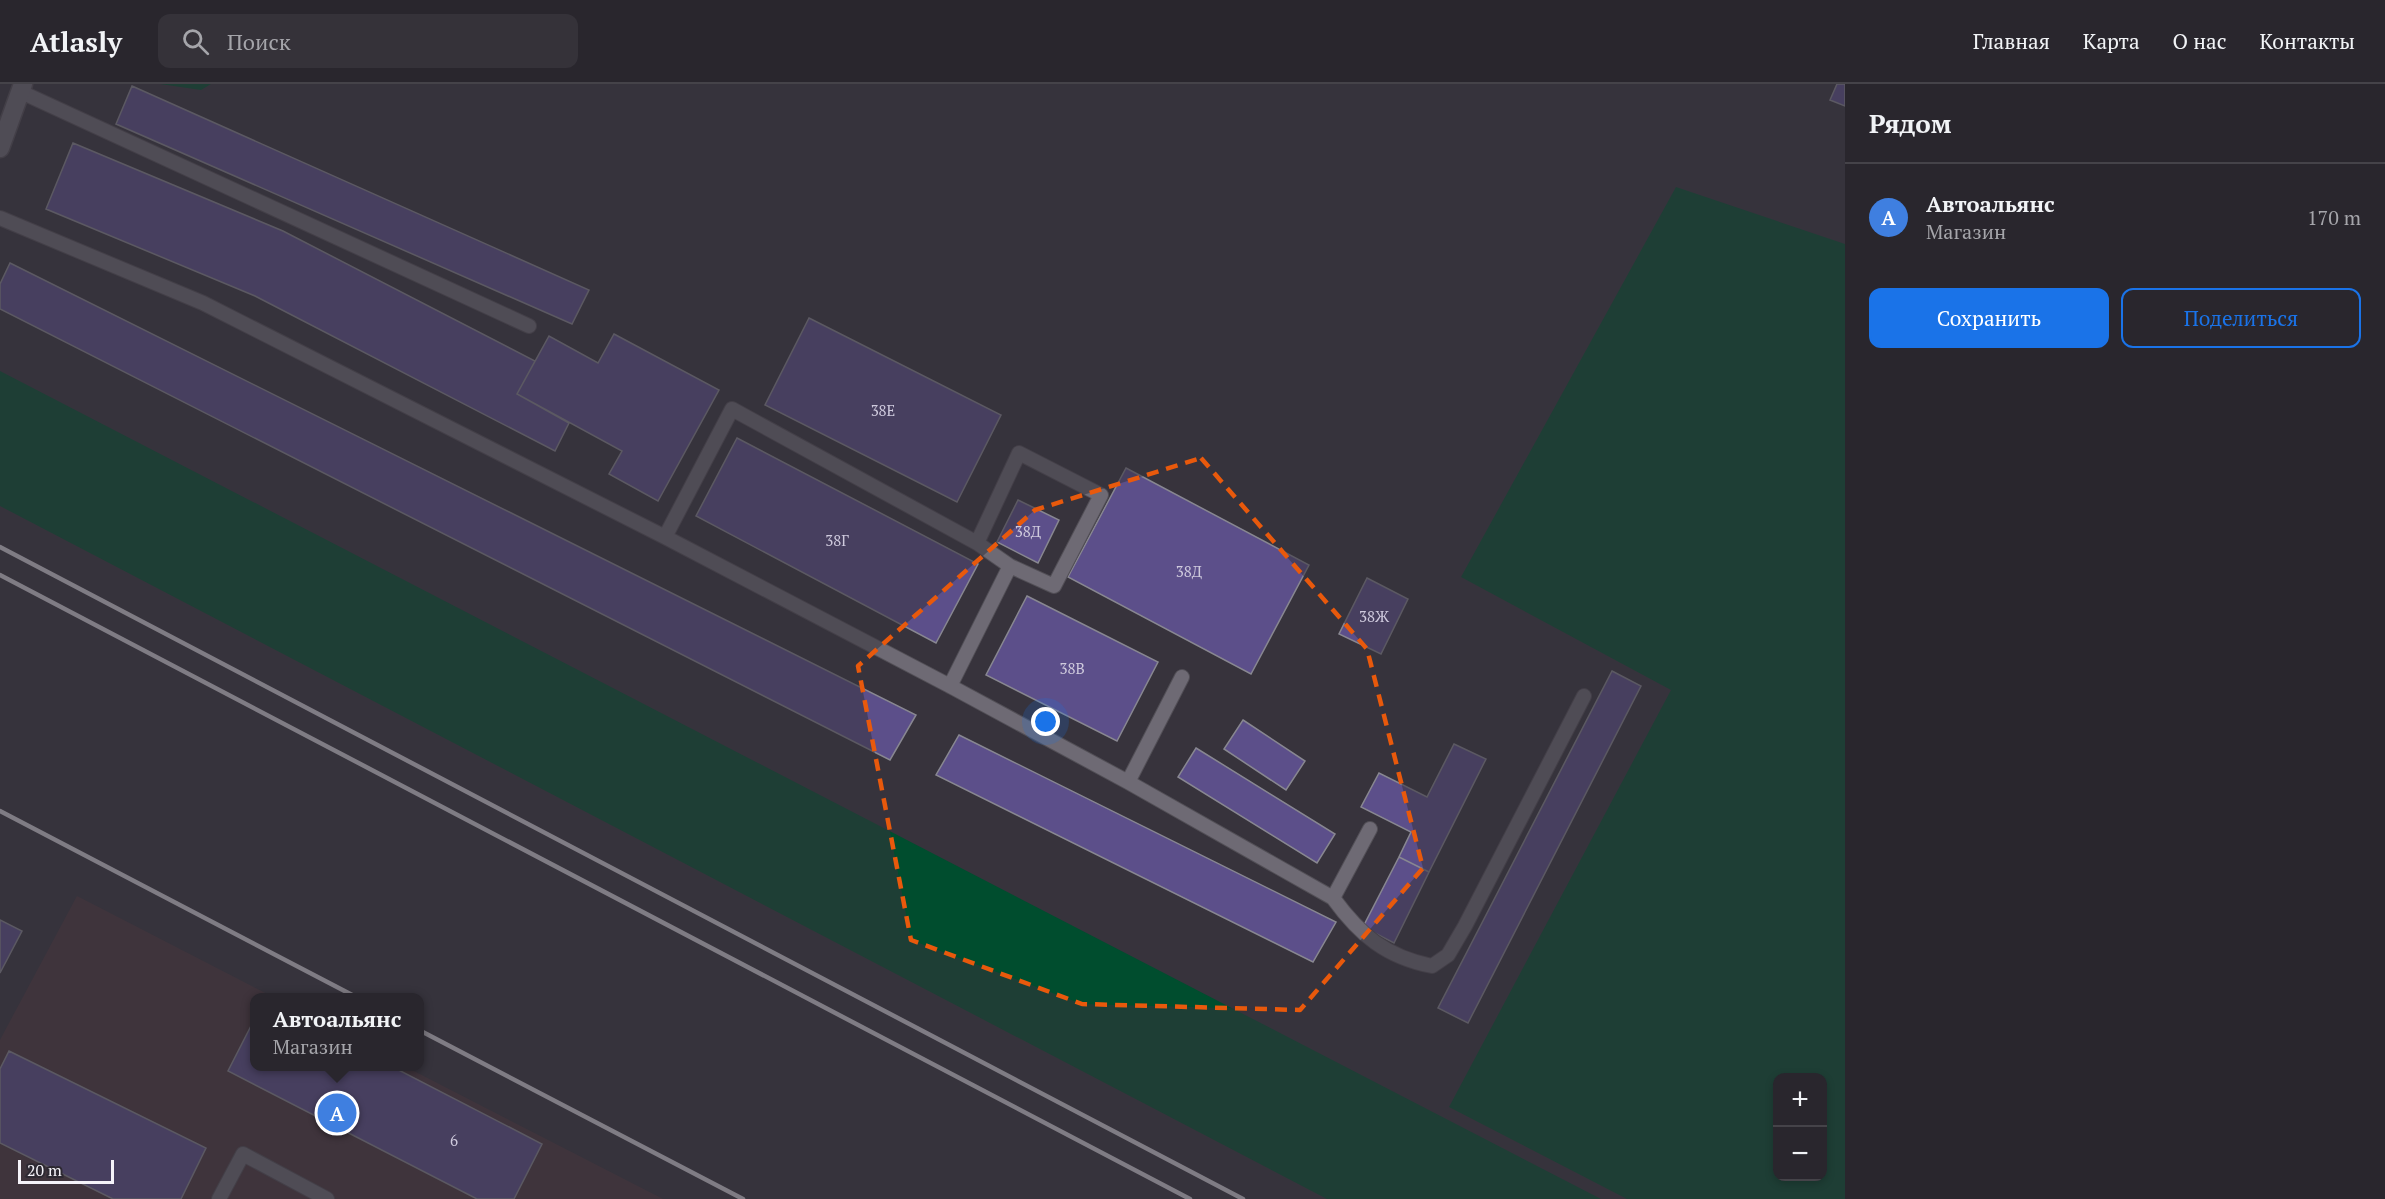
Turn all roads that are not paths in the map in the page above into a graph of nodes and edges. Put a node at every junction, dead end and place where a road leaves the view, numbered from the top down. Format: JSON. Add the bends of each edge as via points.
{"nodes":[{"id":1,"x":22,"y":88,"type":"edge"},
{"id":2,"x":6,"y":119,"type":"edge"},
{"id":3,"x":0,"y":148,"type":"edge"},
{"id":4,"x":0,"y":218,"type":"edge"},
{"id":5,"x":529,"y":326,"type":"dead end"},
{"id":6,"x":665,"y":537,"type":"junction"},
{"id":7,"x":977,"y":543,"type":"junction"},
{"id":8,"x":1010,"y":566,"type":"junction"},
{"id":9,"x":1182,"y":677,"type":"dead end"},
{"id":10,"x":950,"y":686,"type":"junction"},
{"id":11,"x":1584,"y":696,"type":"dead end"},
{"id":12,"x":1128,"y":782,"type":"junction"},
{"id":13,"x":1370,"y":829,"type":"dead end"},
{"id":14,"x":1333,"y":898,"type":"junction"},
{"id":15,"x":219,"y":1199,"type":"edge"},
{"id":16,"x":327,"y":1199,"type":"edge"}],
"edges":[{"from":1,"to":2,"type":"street"},
{"from":1,"to":5,"type":"lane"},
{"from":2,"to":3,"type":"street"},
{"from":4,"to":6,"type":"lane","via":[[203,303]]},
{"from":6,"to":7,"type":"lane","via":[[732,409]]},
{"from":6,"to":10,"type":"lane"},
{"from":7,"to":8,"type":"lane"},
{"from":7,"to":8,"type":"lane","via":[[1019,453],[1101,495],[1054,586]]},
{"from":8,"to":10,"type":"lane"},
{"from":9,"to":12,"type":"lane"},
{"from":10,"to":12,"type":"lane"},
{"from":11,"to":14,"type":"lane","via":[[1448,955],[1432,966],[1407,962],[1374,942],[1349,920]]},
{"from":12,"to":14,"type":"lane"},
{"from":13,"to":14,"type":"lane"},
{"from":15,"to":16,"type":"lane","via":[[243,1154]]}]}
